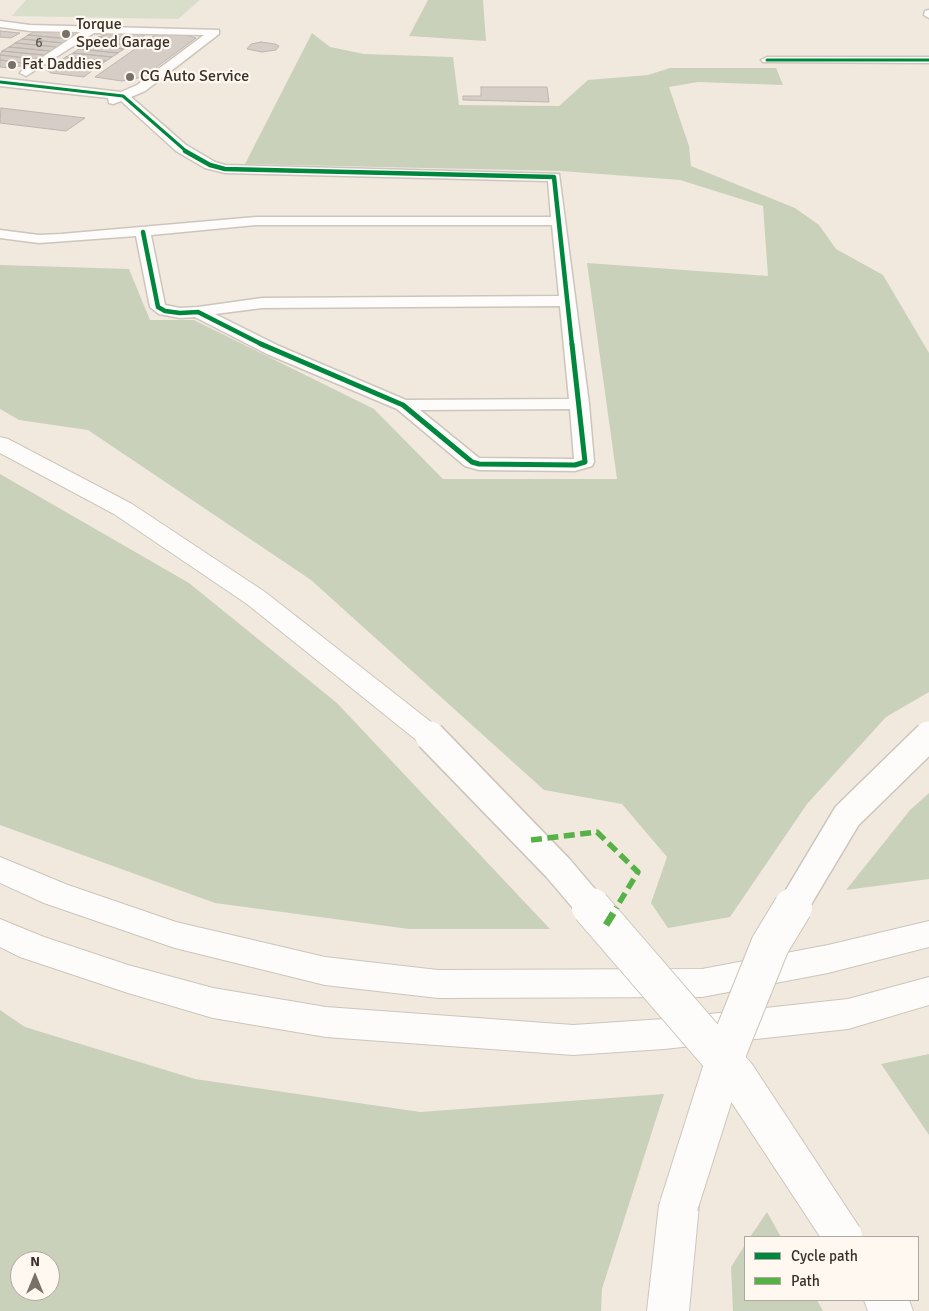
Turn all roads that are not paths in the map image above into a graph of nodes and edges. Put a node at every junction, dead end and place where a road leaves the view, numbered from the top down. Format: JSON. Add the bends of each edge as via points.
{"nodes":[{"id":1,"x":0,"y":24,"type":"edge"},
{"id":2,"x":92,"y":29,"type":"junction"},
{"id":3,"x":767,"y":60,"type":"dead end"},
{"id":4,"x":929,"y":60,"type":"edge"},
{"id":5,"x":0,"y":70,"type":"edge"},
{"id":6,"x":26,"y":73,"type":"junction"},
{"id":7,"x":0,"y":82,"type":"edge"},
{"id":8,"x":0,"y":88,"type":"edge"},
{"id":9,"x":141,"y":88,"type":"junction"},
{"id":10,"x":122,"y":100,"type":"junction"},
{"id":11,"x":559,"y":220,"type":"junction"},
{"id":12,"x":143,"y":232,"type":"junction"},
{"id":13,"x":0,"y":234,"type":"edge"},
{"id":14,"x":568,"y":301,"type":"junction"},
{"id":15,"x":198,"y":312,"type":"junction"},
{"id":16,"x":580,"y":404,"type":"junction"},
{"id":17,"x":403,"y":405,"type":"junction"},
{"id":18,"x":0,"y":444,"type":"edge"},
{"id":19,"x":929,"y":736,"type":"edge"},
{"id":20,"x":0,"y":868,"type":"edge"},
{"id":21,"x":0,"y":932,"type":"edge"},
{"id":22,"x":929,"y":934,"type":"edge"},
{"id":23,"x":929,"y":991,"type":"edge"},
{"id":24,"x":842,"y":1236,"type":"edge"},
{"id":25,"x":668,"y":1311,"type":"edge"}],
"edges":[{"from":1,"to":2,"type":"street"},
{"from":2,"to":6,"type":"street"},
{"from":2,"to":9,"type":"street","via":[[215,32]]},
{"from":3,"to":4,"type":"street"},
{"from":5,"to":6,"type":"street"},
{"from":6,"to":9,"type":"street"},
{"from":7,"to":10,"type":"street"},
{"from":8,"to":10,"type":"street"},
{"from":9,"to":10,"type":"street"},
{"from":10,"to":11,"type":"street","via":[[181,148],[210,165],[224,169],[554,177]]},
{"from":11,"to":12,"type":"street","via":[[256,221]]},
{"from":11,"to":14,"type":"street"},
{"from":12,"to":13,"type":"street","via":[[46,239]]},
{"from":12,"to":15,"type":"street","via":[[158,307],[180,314]]},
{"from":14,"to":15,"type":"street","via":[[262,304]]},
{"from":14,"to":16,"type":"street"},
{"from":15,"to":17,"type":"street","via":[[273,350]]},
{"from":16,"to":17,"type":"street"},
{"from":16,"to":17,"type":"street","via":[[586,459],[575,465],[472,462]]},
{"from":18,"to":24,"type":"highway","bridge":true,"via":[[122,509],[256,598],[430,736],[558,868],[737,1076]]},
{"from":19,"to":25,"type":"highway","bridge":true,"via":[[847,816],[770,945],[729,1047],[680,1205]]},
{"from":20,"to":22,"type":"highway","via":[[56,894],[175,935],[325,971],[438,984],[702,983],[828,959]]},
{"from":21,"to":23,"type":"highway","via":[[32,947],[119,976],[213,1003],[326,1022],[573,1040],[664,1034],[848,1014]]}]}
